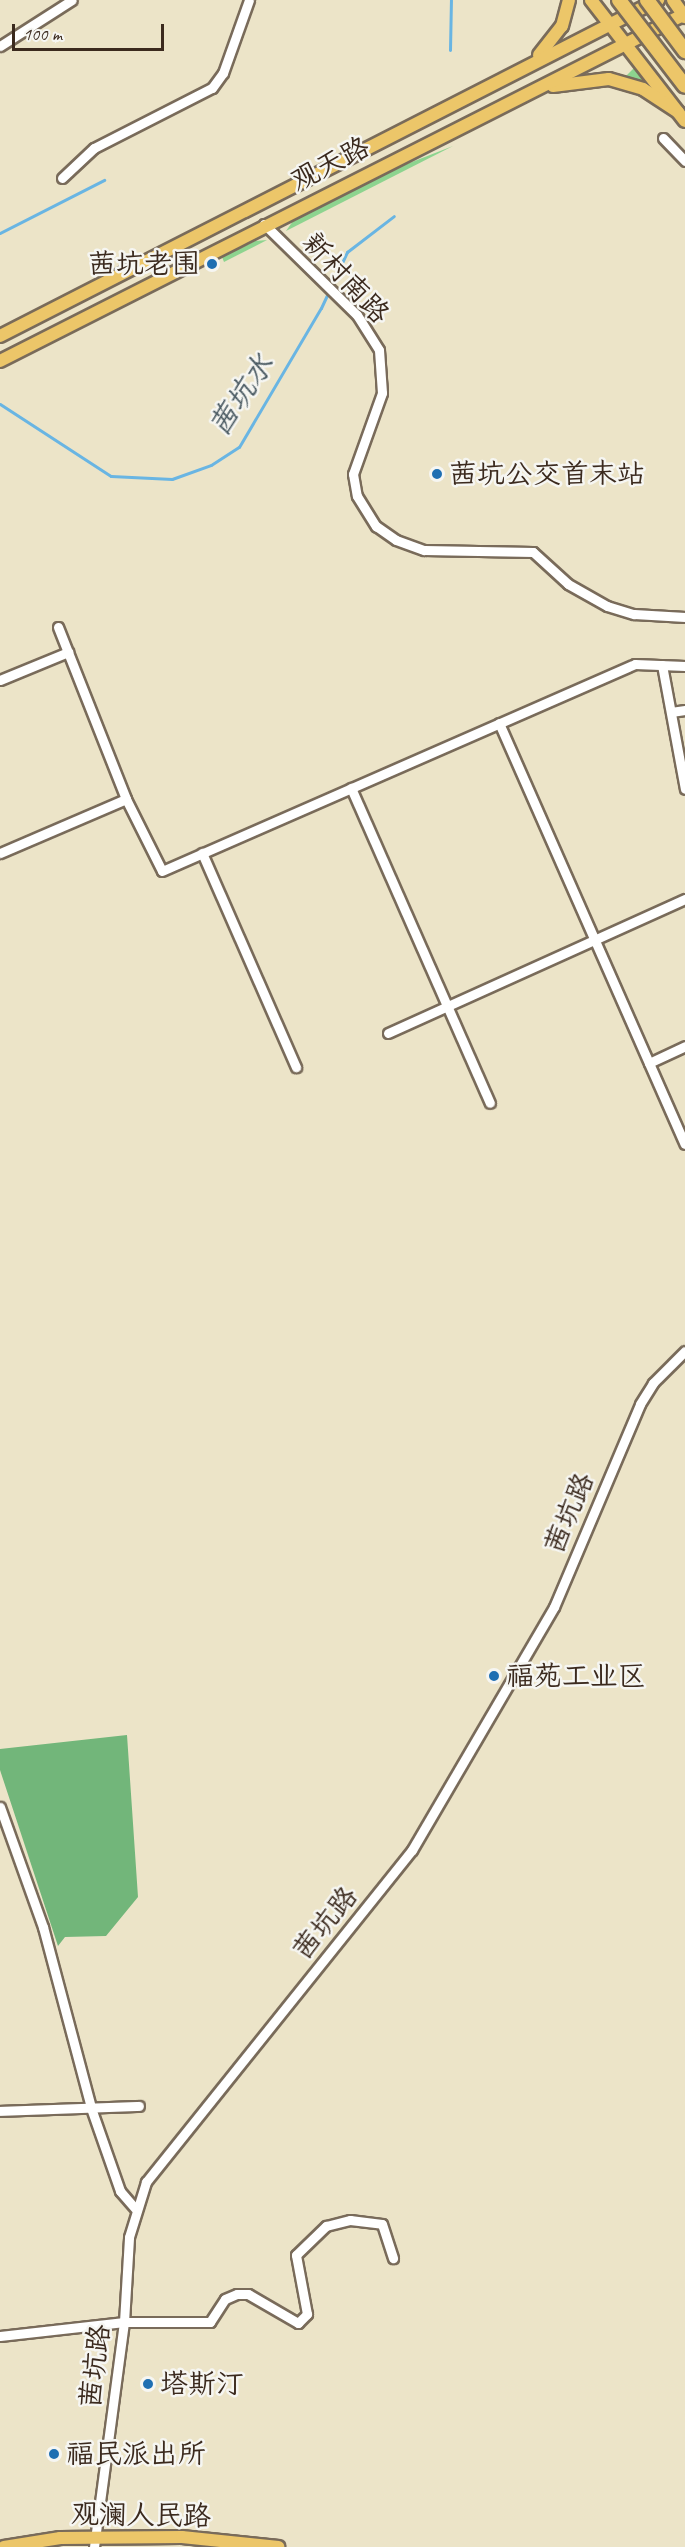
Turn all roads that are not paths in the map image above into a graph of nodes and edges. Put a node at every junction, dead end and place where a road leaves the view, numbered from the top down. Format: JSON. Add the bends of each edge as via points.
{"nodes":[{"id":1,"x":72,"y":0,"type":"edge"},
{"id":2,"x":249,"y":0,"type":"edge"},
{"id":3,"x":569,"y":0,"type":"edge"},
{"id":4,"x":591,"y":0,"type":"edge"},
{"id":5,"x":619,"y":0,"type":"edge"},
{"id":6,"x":647,"y":0,"type":"edge"},
{"id":7,"x":658,"y":0,"type":"edge"},
{"id":8,"x":673,"y":0,"type":"edge"},
{"id":9,"x":684,"y":15,"type":"edge"},
{"id":10,"x":609,"y":25,"type":"junction"},
{"id":11,"x":0,"y":46,"type":"edge"},
{"id":12,"x":625,"y":46,"type":"junction"},
{"id":13,"x":685,"y":51,"type":"edge"},
{"id":14,"x":521,"y":68,"type":"junction"},
{"id":15,"x":685,"y":86,"type":"edge"},
{"id":16,"x":526,"y":94,"type":"junction"},
{"id":17,"x":682,"y":117,"type":"edge"},
{"id":18,"x":663,"y":138,"type":"dead end"},
{"id":19,"x":685,"y":161,"type":"edge"},
{"id":20,"x":62,"y":178,"type":"dead end"},
{"id":21,"x":264,"y":224,"type":"junction"},
{"id":22,"x":0,"y":336,"type":"edge"},
{"id":23,"x":0,"y":361,"type":"edge"},
{"id":24,"x":685,"y":617,"type":"edge"},
{"id":25,"x":58,"y":627,"type":"dead end"},
{"id":26,"x":68,"y":652,"type":"junction"},
{"id":27,"x":662,"y":665,"type":"junction"},
{"id":28,"x":685,"y":666,"type":"edge"},
{"id":29,"x":0,"y":680,"type":"edge"},
{"id":30,"x":685,"y":710,"type":"edge"},
{"id":31,"x":671,"y":712,"type":"junction"},
{"id":32,"x":499,"y":723,"type":"junction"},
{"id":33,"x":351,"y":788,"type":"junction"},
{"id":34,"x":685,"y":789,"type":"edge"},
{"id":35,"x":126,"y":799,"type":"junction"},
{"id":36,"x":0,"y":853,"type":"edge"},
{"id":37,"x":202,"y":853,"type":"junction"},
{"id":38,"x":685,"y":899,"type":"edge"},
{"id":39,"x":595,"y":939,"type":"junction"},
{"id":40,"x":447,"y":1006,"type":"junction"},
{"id":41,"x":388,"y":1033,"type":"dead end"},
{"id":42,"x":685,"y":1046,"type":"edge"},
{"id":43,"x":649,"y":1063,"type":"junction"},
{"id":44,"x":296,"y":1067,"type":"dead end"},
{"id":45,"x":490,"y":1103,"type":"dead end"},
{"id":46,"x":685,"y":1144,"type":"edge"},
{"id":47,"x":685,"y":1351,"type":"edge"},
{"id":48,"x":0,"y":1807,"type":"edge"},
{"id":49,"x":139,"y":2106,"type":"dead end"},
{"id":50,"x":91,"y":2108,"type":"junction"},
{"id":51,"x":0,"y":2111,"type":"edge"},
{"id":52,"x":135,"y":2208,"type":"junction"},
{"id":53,"x":393,"y":2258,"type":"dead end"},
{"id":54,"x":124,"y":2322,"type":"junction"},
{"id":55,"x":0,"y":2336,"type":"edge"},
{"id":56,"x":95,"y":2542,"type":"edge"},
{"id":57,"x":4,"y":2547,"type":"edge"},
{"id":58,"x":278,"y":2547,"type":"edge"}],
"edges":[{"from":1,"to":11,"type":"street"},
{"from":2,"to":20,"type":"street","via":[[223,73],[212,88],[94,148]]},
{"from":3,"to":14,"type":"main road","via":[[566,18],[555,36]]},
{"from":4,"to":10,"type":"main road"},
{"from":5,"to":15,"type":"highway","bridge":true},
{"from":6,"to":13,"type":"highway","bridge":true},
{"from":7,"to":10,"type":"main road","name":"观天路"},
{"from":8,"to":9,"type":"main road"},
{"from":9,"to":12,"type":"main road","name":"观天路"},
{"from":10,"to":12,"type":"main road"},
{"from":10,"to":14,"type":"main road","name":"观天路"},
{"from":12,"to":16,"type":"main road","name":"观天路"},
{"from":12,"to":17,"type":"main road"},
{"from":14,"to":22,"type":"main road","name":"观天路"},
{"from":16,"to":17,"type":"main road","via":[[572,82],[609,79],[643,89]]},
{"from":16,"to":21,"type":"main road","name":"观天路"},
{"from":18,"to":19,"type":"street"},
{"from":21,"to":23,"type":"main road","name":"观天路"},
{"from":21,"to":24,"type":"street","name":"新村南路","via":[[371,334],[383,371],[379,405],[358,451],[353,474],[357,496],[376,526],[396,540],[424,550],[532,552],[574,589],[607,606],[634,614]]},
{"from":25,"to":26,"type":"street"},
{"from":26,"to":29,"type":"street"},
{"from":26,"to":35,"type":"street"},
{"from":27,"to":28,"type":"street"},
{"from":27,"to":31,"type":"street"},
{"from":27,"to":32,"type":"street","via":[[635,664]]},
{"from":30,"to":31,"type":"street"},
{"from":31,"to":34,"type":"street"},
{"from":32,"to":33,"type":"street"},
{"from":32,"to":39,"type":"street"},
{"from":33,"to":37,"type":"street"},
{"from":33,"to":40,"type":"street"},
{"from":35,"to":36,"type":"street"},
{"from":35,"to":37,"type":"street","via":[[162,871]]},
{"from":37,"to":44,"type":"street"},
{"from":38,"to":39,"type":"street"},
{"from":39,"to":40,"type":"street"},
{"from":39,"to":43,"type":"street"},
{"from":40,"to":41,"type":"street"},
{"from":40,"to":45,"type":"street"},
{"from":42,"to":43,"type":"street"},
{"from":43,"to":46,"type":"street"},
{"from":47,"to":52,"type":"street","name":"茜坑路","via":[[653,1383],[640,1404],[554,1608],[412,1850],[163,2157]]},
{"from":48,"to":50,"type":"street","via":[[43,1927]]},
{"from":49,"to":50,"type":"street"},
{"from":50,"to":51,"type":"street"},
{"from":50,"to":52,"type":"street","via":[[120,2191]]},
{"from":52,"to":54,"type":"street","name":"茜坑路","via":[[129,2237]]},
{"from":53,"to":54,"type":"street","via":[[382,2224],[376,2220],[337,2223],[314,2235],[296,2255],[307,2314],[298,2323],[248,2295],[237,2294],[225,2299],[210,2322]]},
{"from":54,"to":55,"type":"street"},
{"from":54,"to":56,"type":"street","name":"茜坑路"},
{"from":56,"to":57,"type":"main road","name":"观澜人民路","via":[[60,2538]]},
{"from":56,"to":58,"type":"main road","name":"观澜人民路","via":[[182,2537]]}]}
